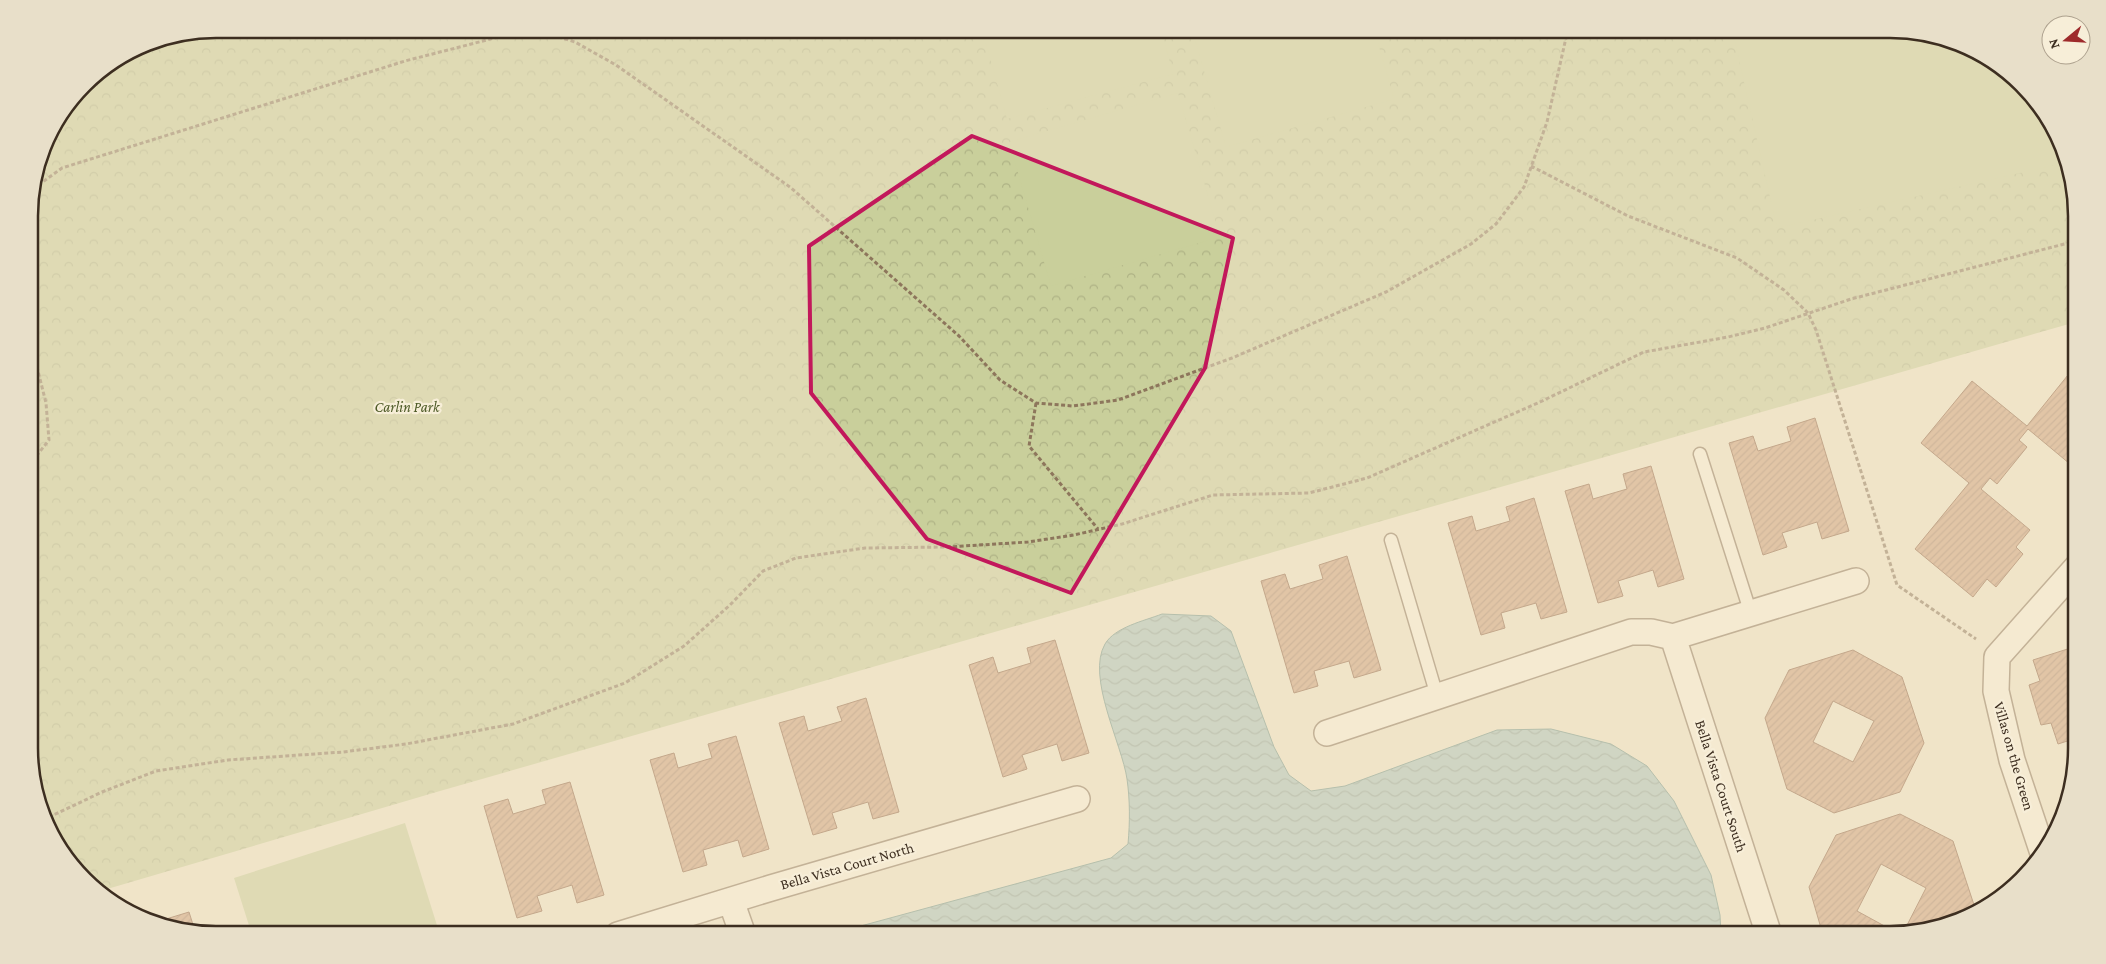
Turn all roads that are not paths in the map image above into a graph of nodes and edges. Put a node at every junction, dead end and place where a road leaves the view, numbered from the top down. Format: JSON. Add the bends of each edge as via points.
{"nodes":[{"id":1,"x":1700,"y":454,"type":"dead end"},
{"id":2,"x":1391,"y":540,"type":"dead end"},
{"id":3,"x":2068,"y":577,"type":"edge"},
{"id":4,"x":1856,"y":581,"type":"dead end"},
{"id":5,"x":1751,"y":614,"type":"junction"},
{"id":6,"x":1673,"y":637,"type":"junction"},
{"id":7,"x":1437,"y":696,"type":"junction"},
{"id":8,"x":1327,"y":733,"type":"dead end"},
{"id":9,"x":1077,"y":798,"type":"dead end"},
{"id":10,"x":2040,"y":845,"type":"edge"},
{"id":11,"x":731,"y":901,"type":"junction"},
{"id":12,"x":648,"y":926,"type":"edge"},
{"id":13,"x":740,"y":926,"type":"edge"},
{"id":14,"x":1766,"y":926,"type":"edge"}],
"edges":[{"from":1,"to":5,"type":"lane"},
{"from":2,"to":7,"type":"lane"},
{"from":3,"to":10,"type":"street","name":"Villas on the Green","via":[[1997,657],[1998,700],[2012,760]]},
{"from":4,"to":5,"type":"street"},
{"from":5,"to":6,"type":"street"},
{"from":6,"to":7,"type":"street","via":[[1631,632]]},
{"from":6,"to":14,"type":"street","name":"Bella Vista Court South"},
{"from":7,"to":8,"type":"street"},
{"from":9,"to":11,"type":"street","name":"Bella Vista Court North"},
{"from":11,"to":12,"type":"street","name":"Bella Vista Court North"},
{"from":11,"to":13,"type":"street"}]}
